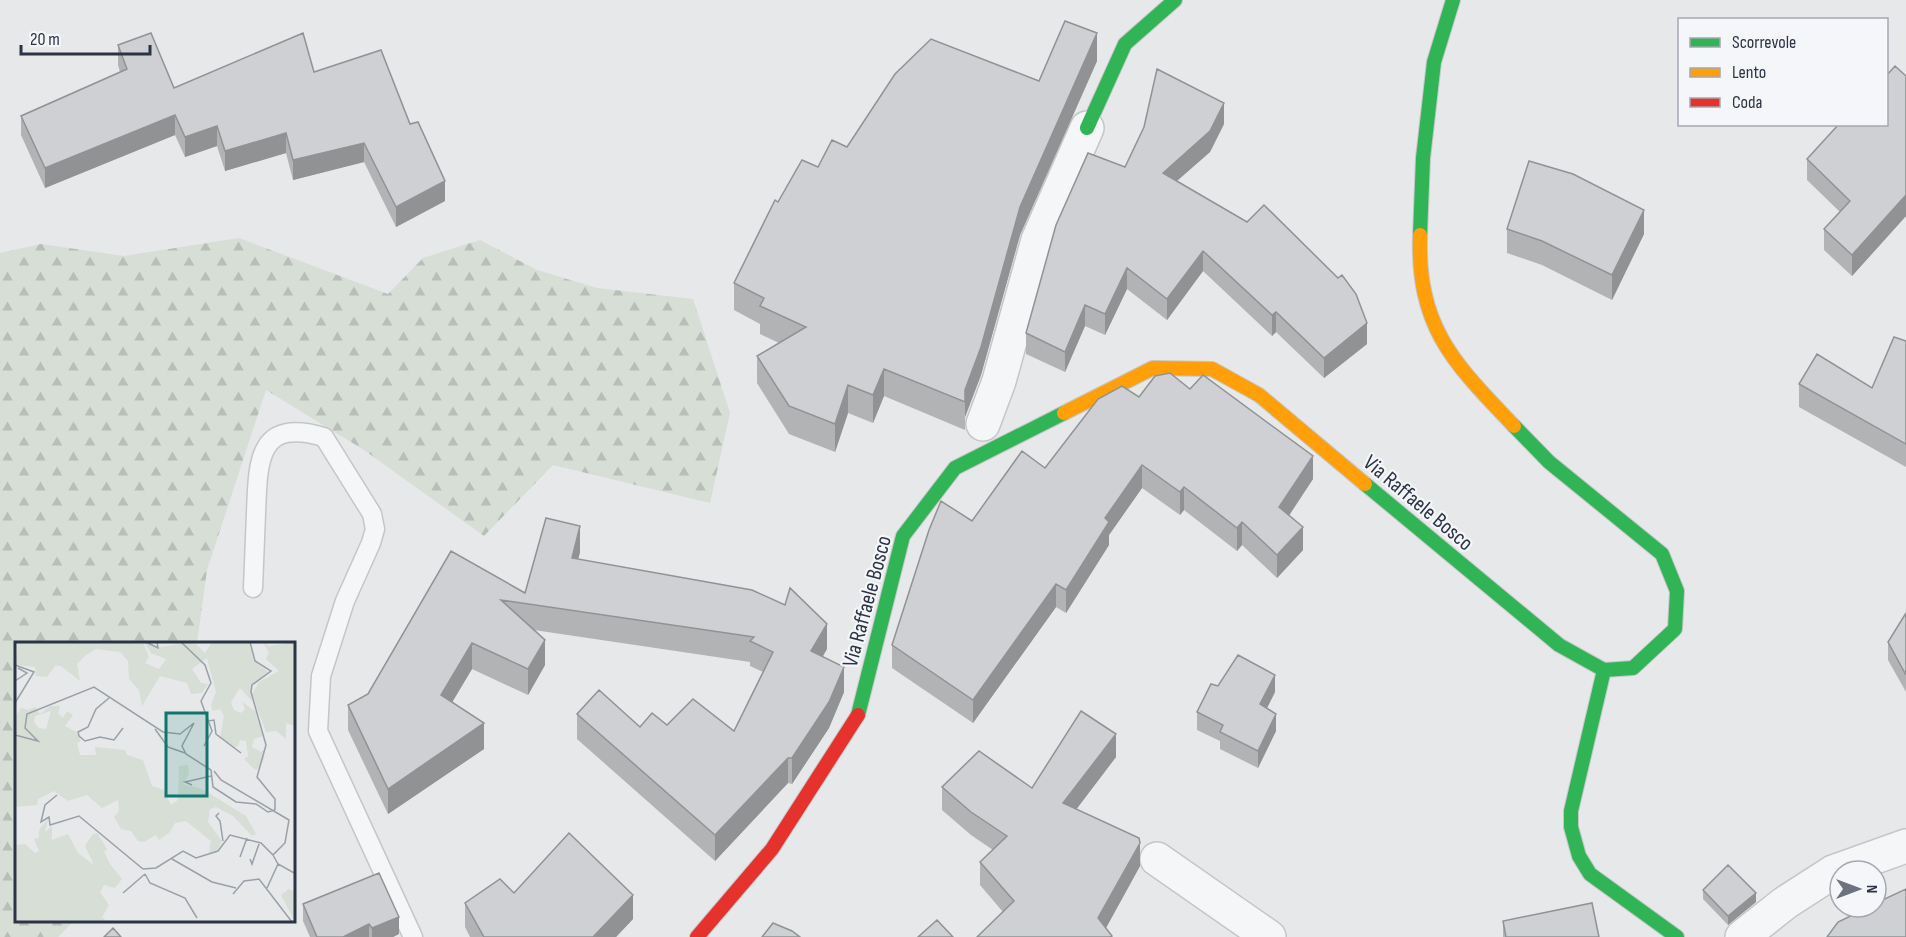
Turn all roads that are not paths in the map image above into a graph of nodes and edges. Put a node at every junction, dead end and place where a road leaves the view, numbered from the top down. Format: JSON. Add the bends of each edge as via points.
{"nodes":[{"id":1,"x":1175,"y":0,"type":"edge"},
{"id":2,"x":1453,"y":0,"type":"edge"},
{"id":3,"x":1087,"y":128,"type":"joint"},
{"id":4,"x":983,"y":424,"type":"dead end"},
{"id":5,"x":253,"y":588,"type":"dead end"},
{"id":6,"x":1604,"y":670,"type":"junction"},
{"id":7,"x":1906,"y":846,"type":"edge"},
{"id":8,"x":1157,"y":859,"type":"dead end"},
{"id":9,"x":413,"y":937,"type":"edge"},
{"id":10,"x":697,"y":937,"type":"edge"},
{"id":11,"x":1269,"y":937,"type":"edge"},
{"id":12,"x":1677,"y":937,"type":"edge"},
{"id":13,"x":1742,"y":937,"type":"edge"}],
"edges":[{"from":1,"to":3,"type":"street","via":[[1125,45]]},
{"from":2,"to":6,"type":"street","via":[[1434,62],[1423,158],[1419,266],[1432,324],[1460,368],[1549,462],[1662,554],[1677,591],[1675,629],[1633,668]]},
{"from":3,"to":4,"type":"street","via":[[1038,240],[999,381]]},
{"from":5,"to":9,"type":"lane","via":[[262,450],[273,439],[288,433],[302,431],[324,437],[372,514],[375,529],[321,676],[318,731]]},
{"from":6,"to":10,"type":"street","name":"Via Raffaele Bosco","via":[[1559,645],[1259,395],[1212,369],[1153,368],[955,468],[903,536],[856,721],[772,849]]},
{"from":6,"to":12,"type":"street","via":[[1571,811],[1576,846],[1590,874]]},
{"from":7,"to":13,"type":"street","via":[[1833,872]]},
{"from":8,"to":11,"type":"street"}]}
